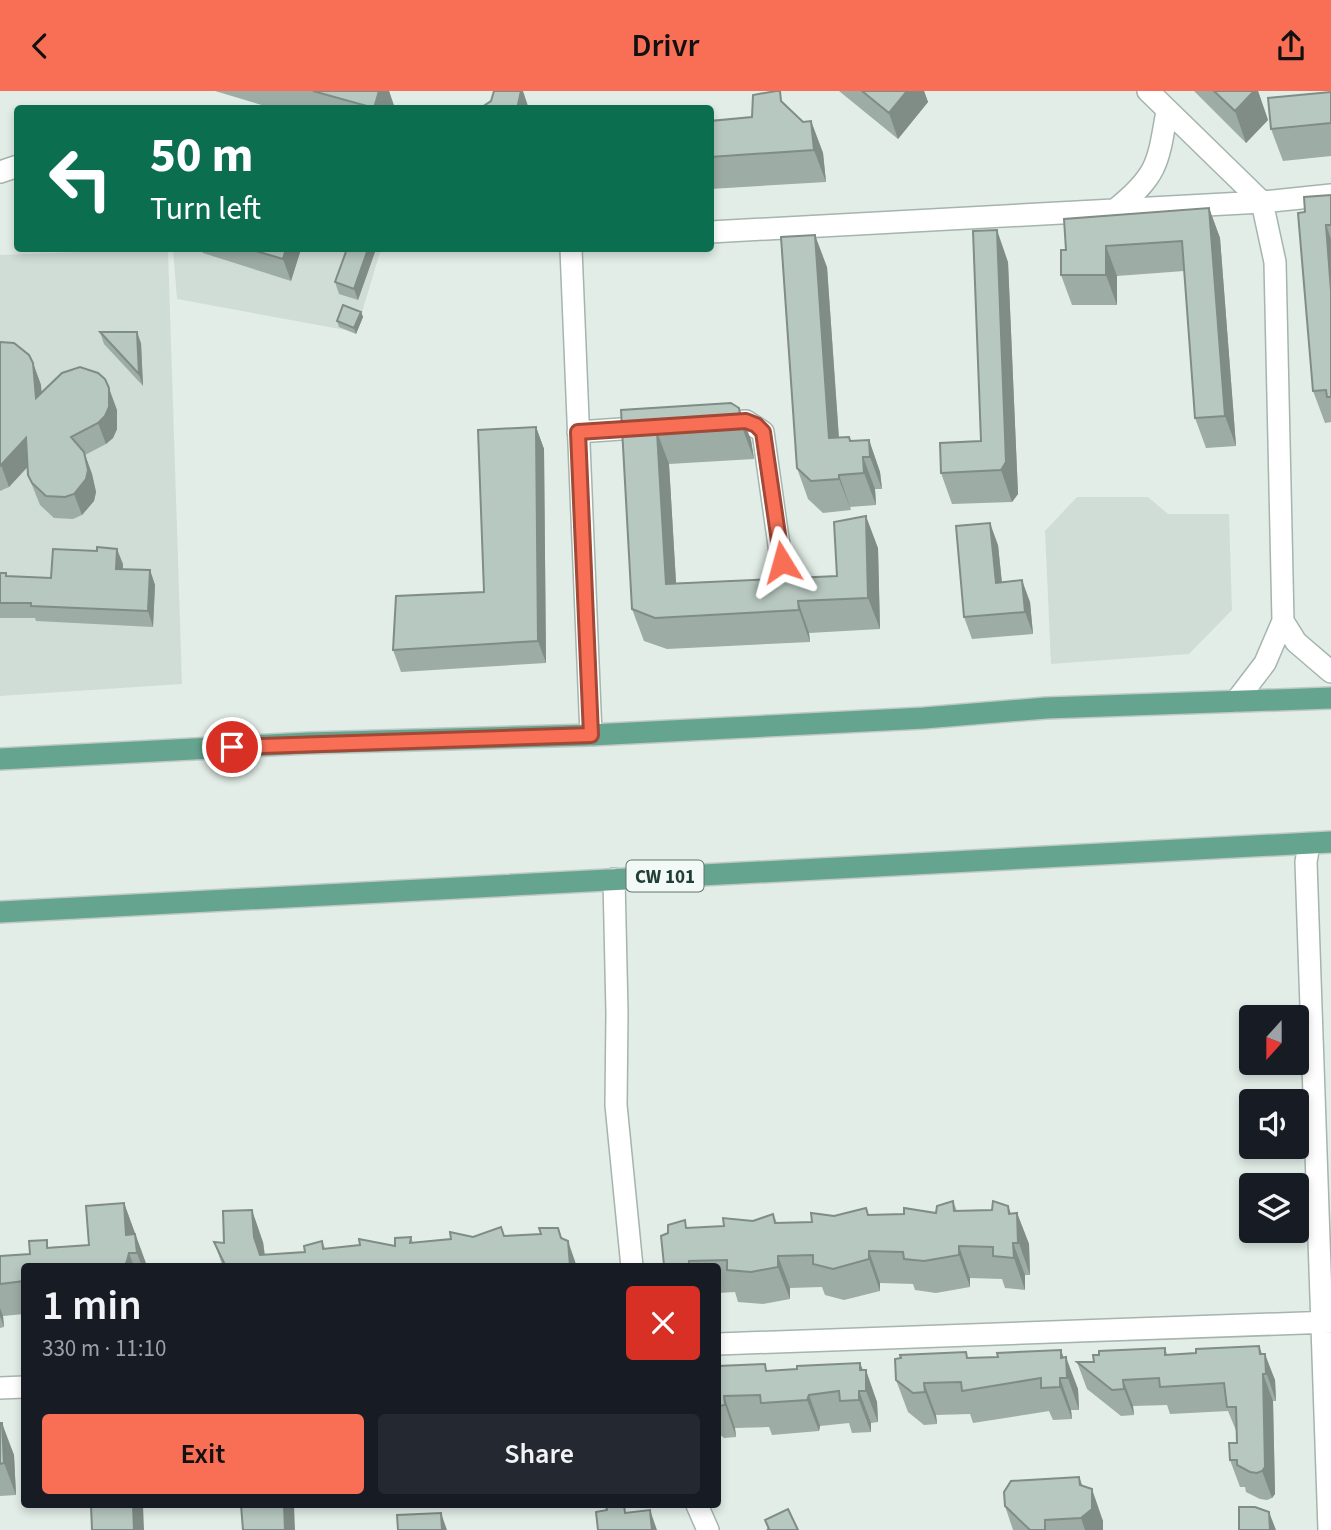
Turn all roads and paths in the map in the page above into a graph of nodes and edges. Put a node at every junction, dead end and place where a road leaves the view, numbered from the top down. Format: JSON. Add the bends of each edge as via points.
{"nodes":[{"id":1,"x":1148,"y":91,"type":"edge"},
{"id":2,"x":1167,"y":111,"type":"junction"},
{"id":3,"x":1331,"y":195,"type":"edge"},
{"id":4,"x":1262,"y":202,"type":"junction"},
{"id":5,"x":1116,"y":209,"type":"junction"},
{"id":6,"x":714,"y":232,"type":"edge"},
{"id":7,"x":571,"y":252,"type":"edge"},
{"id":8,"x":694,"y":424,"type":"edge"},
{"id":9,"x":668,"y":426,"type":"edge"},
{"id":10,"x":578,"y":432,"type":"junction"},
{"id":11,"x":785,"y":588,"type":"edge"},
{"id":12,"x":1283,"y":621,"type":"junction"},
{"id":13,"x":1331,"y":672,"type":"edge"},
{"id":14,"x":1331,"y":698,"type":"edge"},
{"id":15,"x":1237,"y":701,"type":"junction"},
{"id":16,"x":591,"y":735,"type":"junction"},
{"id":17,"x":0,"y":759,"type":"edge"},
{"id":18,"x":1331,"y":842,"type":"edge"},
{"id":19,"x":1309,"y":844,"type":"junction"},
{"id":20,"x":614,"y":879,"type":"junction"},
{"id":21,"x":0,"y":912,"type":"edge"},
{"id":22,"x":632,"y":1263,"type":"edge"},
{"id":23,"x":1327,"y":1322,"type":"edge"},
{"id":24,"x":721,"y":1344,"type":"edge"},
{"id":25,"x":21,"y":1387,"type":"edge"},
{"id":26,"x":0,"y":1388,"type":"edge"},
{"id":27,"x":698,"y":1508,"type":"edge"},
{"id":28,"x":708,"y":1530,"type":"edge"},
{"id":29,"x":1329,"y":1530,"type":"edge"}],
"edges":[{"from":1,"to":2,"type":"street"},
{"from":2,"to":4,"type":"street"},
{"from":2,"to":5,"type":"street","via":[[1157,162],[1147,182]]},
{"from":3,"to":4,"type":"street"},
{"from":4,"to":5,"type":"street"},
{"from":4,"to":12,"type":"street","via":[[1275,262]]},
{"from":5,"to":6,"type":"street"},
{"from":7,"to":10,"type":"street"},
{"from":8,"to":11,"type":"street","via":[[746,421],[763,432]]},
{"from":9,"to":10,"type":"street"},
{"from":10,"to":16,"type":"street"},
{"from":12,"to":13,"type":"street","via":[[1296,642]]},
{"from":12,"to":15,"type":"street","via":[[1265,663]]},
{"from":14,"to":15,"type":"main road"},
{"from":15,"to":16,"type":"main road"},
{"from":16,"to":17,"type":"main road"},
{"from":18,"to":19,"type":"main road","number":"CW 101"},
{"from":19,"to":20,"type":"main road","number":"CW 101"},
{"from":19,"to":23,"type":"street"},
{"from":20,"to":21,"type":"main road","number":"CW 101"},
{"from":20,"to":22,"type":"street","via":[[616,1105]]},
{"from":23,"to":24,"type":"street"},
{"from":23,"to":29,"type":"street"},
{"from":25,"to":26,"type":"street"},
{"from":27,"to":28,"type":"street"}]}
